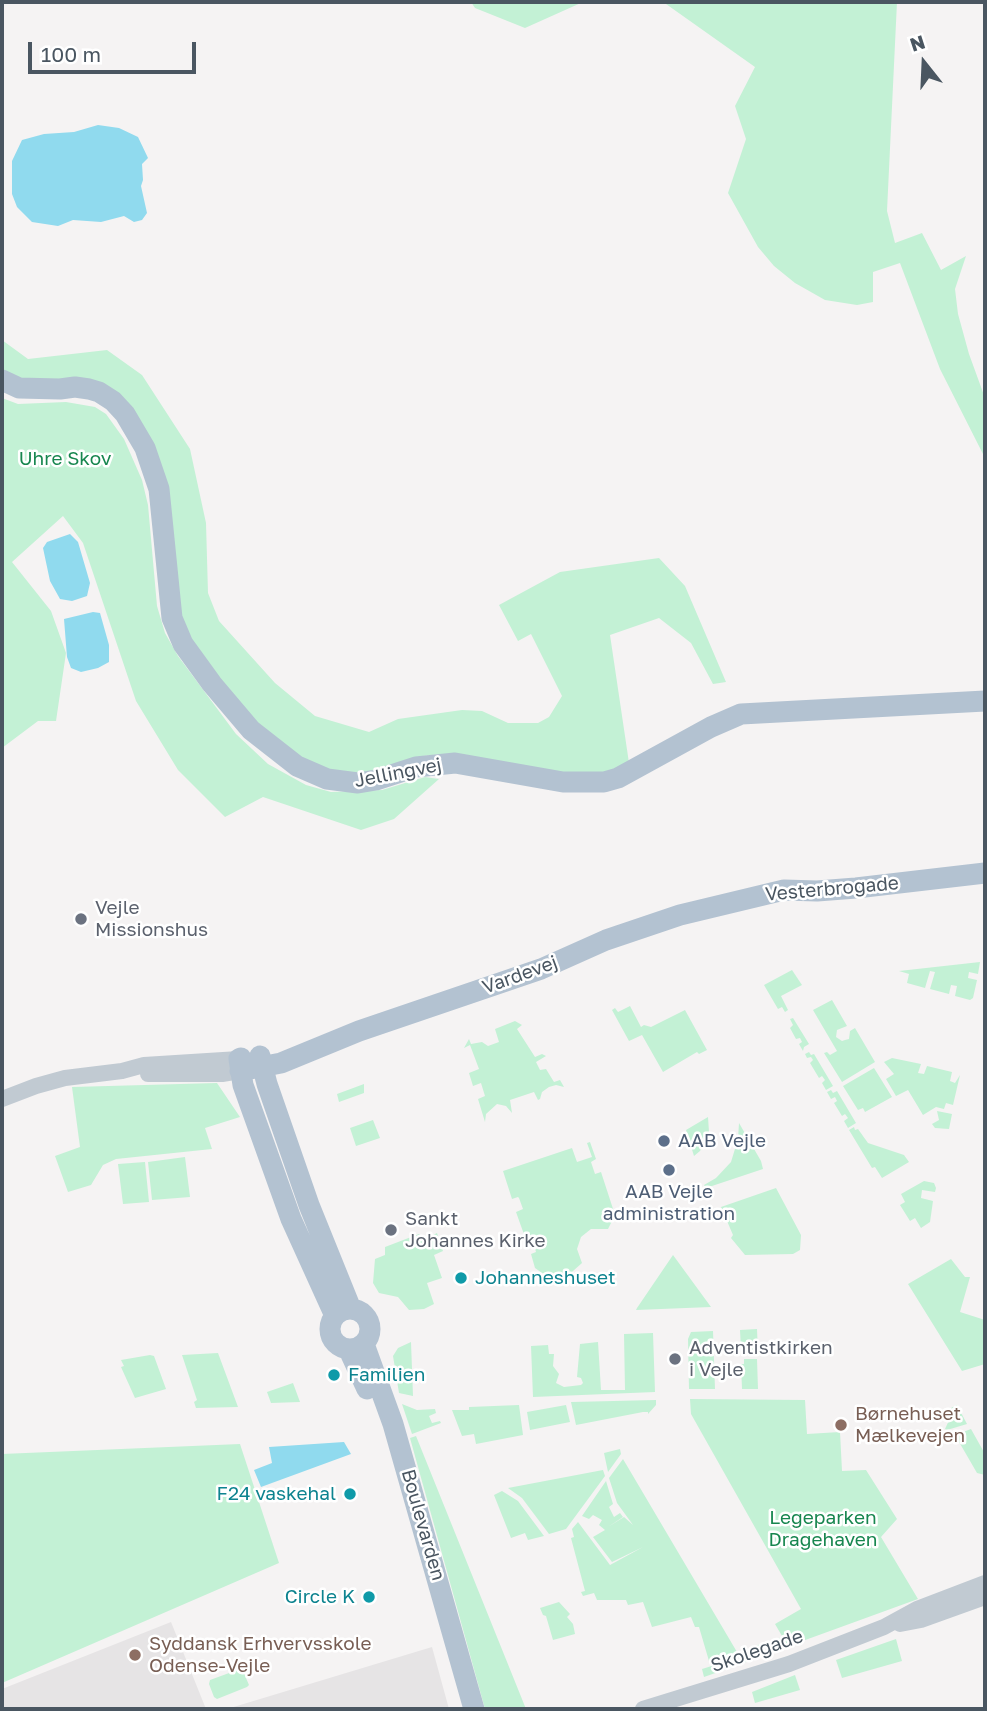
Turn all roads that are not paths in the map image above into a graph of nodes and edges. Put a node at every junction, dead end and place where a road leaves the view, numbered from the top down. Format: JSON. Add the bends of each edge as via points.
{"nodes":[{"id":1,"x":2,"y":380,"type":"edge"},
{"id":2,"x":985,"y":701,"type":"edge"},
{"id":3,"x":985,"y":873,"type":"edge"},
{"id":4,"x":680,"y":915,"type":"joint"},
{"id":5,"x":250,"y":1063,"type":"junction"},
{"id":6,"x":2,"y":1099,"type":"edge"},
{"id":7,"x":343,"y":1312,"type":"junction"},
{"id":8,"x":357,"y":1347,"type":"junction"},
{"id":9,"x":985,"y":1583,"type":"edge"},
{"id":10,"x":985,"y":1597,"type":"edge"},
{"id":11,"x":884,"y":1627,"type":"junction"},
{"id":12,"x":461,"y":1709,"type":"edge"},
{"id":13,"x":474,"y":1709,"type":"edge"},
{"id":14,"x":642,"y":1709,"type":"edge"}],
"edges":[{"from":1,"to":2,"type":"main road","name":"Jellingvej","via":[[19,388],[89,389],[113,401],[125,414],[145,448],[159,489],[172,618],[183,644],[251,730],[297,766],[327,779],[358,783],[416,767],[454,763],[563,782],[604,782],[741,714]]},
{"from":3,"to":4,"type":"main road","name":"Vesterbrogade","via":[[856,888],[784,890]]},
{"from":4,"to":5,"type":"main road","name":"Vardevej","via":[[281,1063]]},
{"from":5,"to":6,"type":"street","name":"Vardevej","via":[[217,1074],[122,1071],[65,1078]]},
{"from":5,"to":7,"type":"main road","via":[[253,1115],[291,1219]]},
{"from":7,"to":8,"type":"main road","via":[[329,1329],[332,1339],[338,1346]]},
{"from":7,"to":8,"type":"main road","via":[[362,1313],[369,1322],[370,1334]]},
{"from":8,"to":12,"type":"main road","name":"Boulevarden"},
{"from":8,"to":13,"type":"main road","name":"Boulevarden","via":[[397,1436]]},
{"from":9,"to":11,"type":"street","name":"Skolegade","via":[[917,1608]]},
{"from":10,"to":11,"type":"street","name":"Skolegade","via":[[921,1620]]},
{"from":11,"to":14,"type":"street","name":"Skolegade","via":[[789,1664]]}]}
